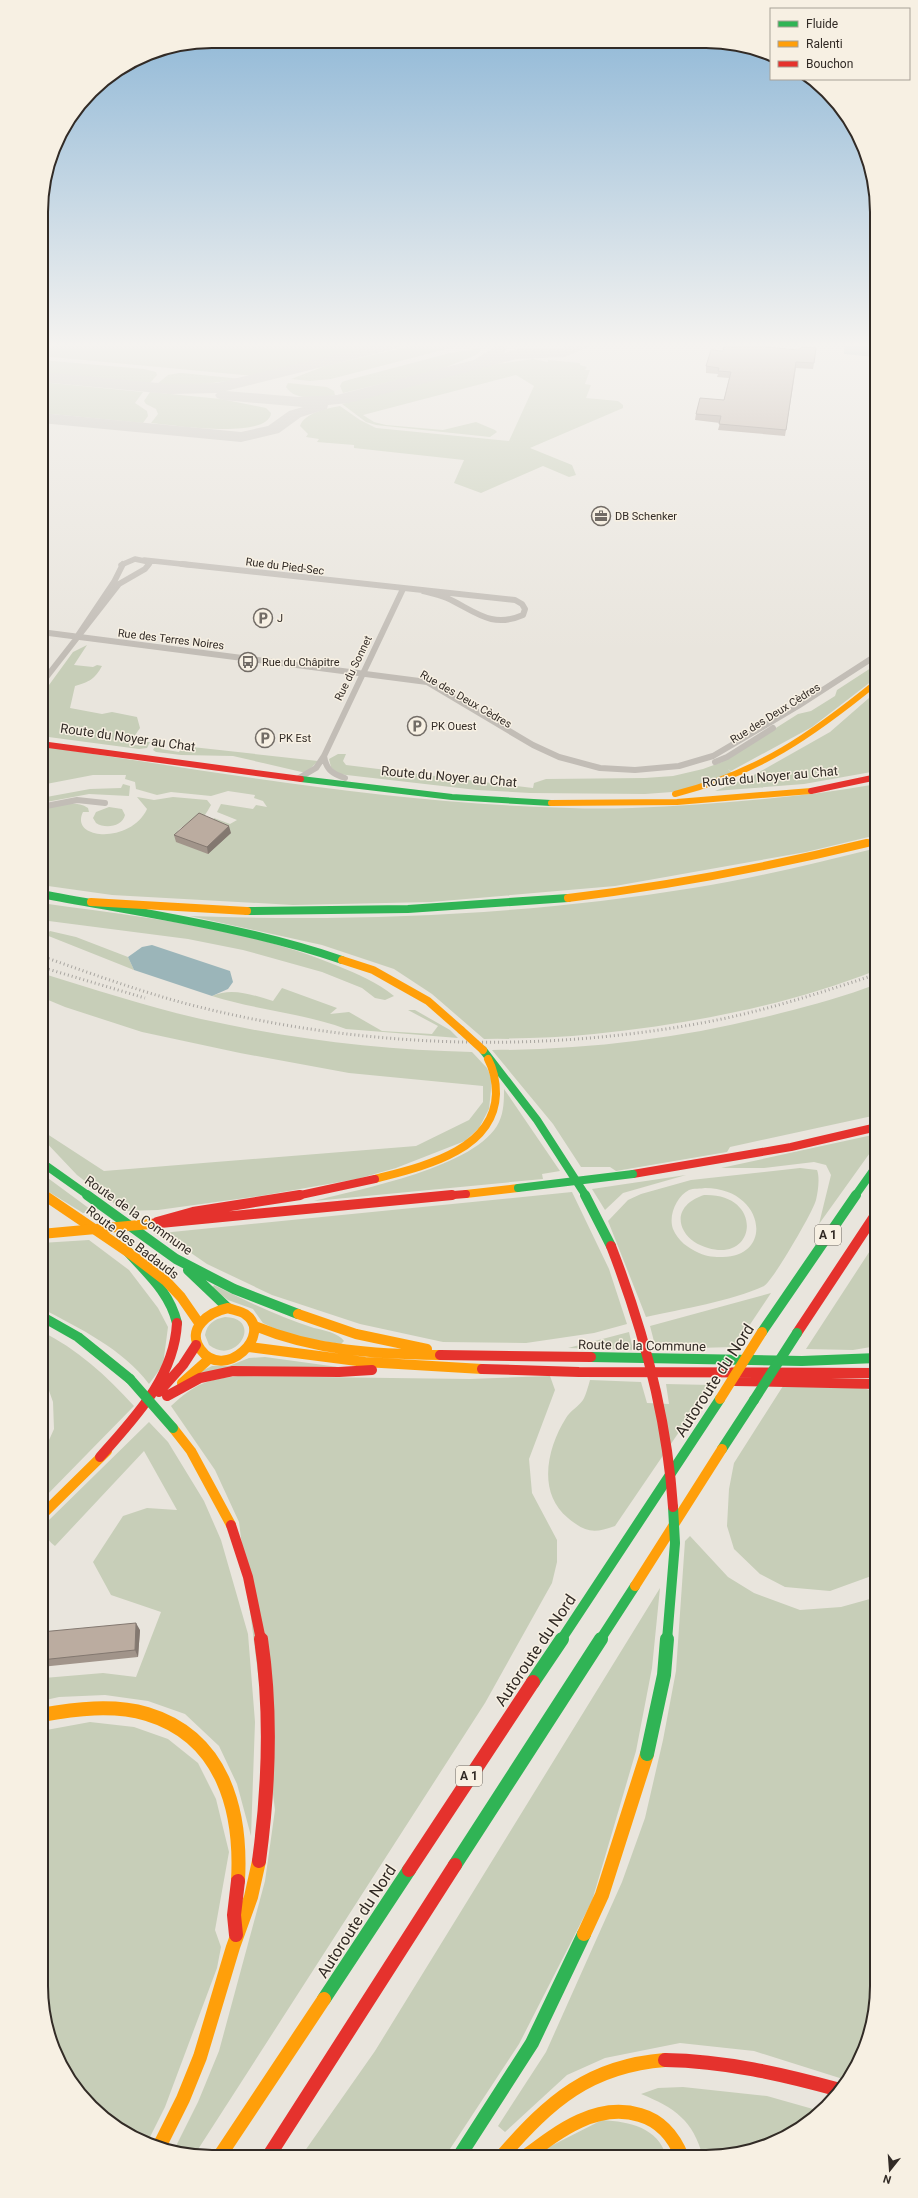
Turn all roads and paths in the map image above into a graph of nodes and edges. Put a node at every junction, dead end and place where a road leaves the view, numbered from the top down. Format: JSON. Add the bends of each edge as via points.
{"nodes":[{"id":1,"x":144,"y":560,"type":"junction"},
{"id":2,"x":403,"y":589,"type":"junction"},
{"id":3,"x":423,"y":591,"type":"junction"},
{"id":4,"x":48,"y":634,"type":"edge"},
{"id":5,"x":77,"y":637,"type":"junction"},
{"id":6,"x":870,"y":659,"type":"edge"},
{"id":7,"x":364,"y":672,"type":"junction"},
{"id":8,"x":48,"y":675,"type":"edge"},
{"id":9,"x":406,"y":678,"type":"joint"},
{"id":10,"x":870,"y":688,"type":"edge"},
{"id":11,"x":48,"y":740,"type":"edge"},
{"id":12,"x":48,"y":745,"type":"edge"},
{"id":13,"x":324,"y":756,"type":"junction"},
{"id":14,"x":303,"y":777,"type":"junction"},
{"id":15,"x":345,"y":778,"type":"junction"},
{"id":16,"x":870,"y":779,"type":"edge"},
{"id":17,"x":854,"y":782,"type":"junction"},
{"id":18,"x":651,"y":797,"type":"junction"},
{"id":19,"x":105,"y":803,"type":"dead end"},
{"id":20,"x":48,"y":806,"type":"edge"},
{"id":21,"x":870,"y":843,"type":"edge"},
{"id":22,"x":48,"y":895,"type":"edge"},
{"id":23,"x":92,"y":902,"type":"junction"},
{"id":24,"x":483,"y":1050,"type":"junction"},
{"id":25,"x":870,"y":1128,"type":"edge"},
{"id":26,"x":48,"y":1167,"type":"edge"},
{"id":27,"x":870,"y":1174,"type":"edge"},
{"id":28,"x":48,"y":1198,"type":"edge"},
{"id":29,"x":870,"y":1223,"type":"edge"},
{"id":30,"x":150,"y":1224,"type":"junction"},
{"id":31,"x":48,"y":1233,"type":"edge"},
{"id":32,"x":128,"y":1252,"type":"junction"},
{"id":33,"x":176,"y":1259,"type":"junction"},
{"id":34,"x":228,"y":1308,"type":"junction"},
{"id":35,"x":48,"y":1320,"type":"edge"},
{"id":36,"x":199,"y":1322,"type":"junction"},
{"id":37,"x":255,"y":1326,"type":"junction"},
{"id":38,"x":196,"y":1345,"type":"junction"},
{"id":39,"x":249,"y":1347,"type":"junction"},
{"id":40,"x":454,"y":1354,"type":"junction"},
{"id":41,"x":870,"y":1357,"type":"edge"},
{"id":42,"x":210,"y":1358,"type":"junction"},
{"id":43,"x":870,"y":1359,"type":"edge"},
{"id":44,"x":858,"y":1360,"type":"junction"},
{"id":45,"x":424,"y":1368,"type":"junction"},
{"id":46,"x":579,"y":1372,"type":"junction"},
{"id":47,"x":870,"y":1373,"type":"edge"},
{"id":48,"x":870,"y":1384,"type":"edge"},
{"id":49,"x":167,"y":1396,"type":"junction"},
{"id":50,"x":140,"y":1409,"type":"junction"},
{"id":51,"x":100,"y":1458,"type":"junction"},
{"id":52,"x":48,"y":1509,"type":"edge"},
{"id":53,"x":48,"y":1714,"type":"edge"},
{"id":54,"x":236,"y":1935,"type":"junction"},
{"id":55,"x":834,"y":2088,"type":"edge"},
{"id":56,"x":162,"y":2141,"type":"edge"},
{"id":57,"x":224,"y":2150,"type":"edge"},
{"id":58,"x":273,"y":2150,"type":"edge"},
{"id":59,"x":464,"y":2150,"type":"edge"},
{"id":60,"x":508,"y":2150,"type":"edge"},
{"id":61,"x":533,"y":2150,"type":"edge"},
{"id":62,"x":679,"y":2150,"type":"edge"}],
"edges":[{"from":1,"to":2,"type":"street","name":"Rue du Pied-Sec"},
{"from":1,"to":5,"type":"street","name":"Rue du Pied-Sec","via":[[135,559],[121,565],[114,582]]},
{"from":1,"to":5,"type":"street","via":[[149,562],[148,567],[126,578]]},
{"from":2,"to":3,"type":"street","name":"Rue du Pied-Sec"},
{"from":2,"to":7,"type":"street","name":"Rue du Sonnet"},
{"from":3,"to":3,"type":"street","via":[[444,597],[494,621],[516,619],[523,615],[525,609],[515,600]]},
{"from":4,"to":5,"type":"street","name":"Rue des Terres Noires"},
{"from":5,"to":7,"type":"street","name":"Rue des Terres Noires"},
{"from":5,"to":8,"type":"street"},
{"from":6,"to":9,"type":"street","name":"Rue des Deux Cèdres","via":[[850,672],[834,689],[727,757],[688,770],[644,775],[592,771],[546,756],[430,689]]},
{"from":7,"to":9,"type":"street","name":"Rue des Terres Noires"},
{"from":7,"to":13,"type":"street","name":"Rue du Sonnet"},
{"from":10,"to":18,"type":"main road","via":[[800,742],[754,767],[718,784],[688,792]]},
{"from":11,"to":14,"type":"main road","name":"Route du Noyer au Chat"},
{"from":12,"to":14,"type":"main road","name":"Route du Noyer au Chat"},
{"from":13,"to":14,"type":"street","name":"Rue du Sonnet","via":[[316,768]]},
{"from":13,"to":15,"type":"street","via":[[324,766]]},
{"from":14,"to":15,"type":"main road","name":"Route du Noyer au Chat"},
{"from":14,"to":17,"type":"main road","name":"Route du Noyer au Chat","via":[[454,797],[565,803],[665,802],[812,790]]},
{"from":15,"to":18,"type":"main road","name":"Route du Noyer au Chat","via":[[478,793],[556,797]]},
{"from":16,"to":17,"type":"main road"},
{"from":17,"to":18,"type":"main road","name":"Route du Noyer au Chat"},
{"from":19,"to":20,"type":"street","via":[[77,800]]},
{"from":21,"to":23,"type":"main road","via":[[779,865],[689,882],[543,901],[308,913],[137,907]]},
{"from":22,"to":23,"type":"main road"},
{"from":23,"to":24,"type":"main road","bridge":true,"via":[[109,908],[224,928],[298,945],[374,970],[428,1001]]},
{"from":24,"to":30,"type":"main road","via":[[494,1068],[497,1087],[494,1112],[484,1130],[457,1150],[378,1178],[255,1204],[174,1215]]},
{"from":24,"to":59,"type":"main road","bridge":true,"via":[[511,1083],[585,1191],[599,1218],[633,1301],[652,1363],[665,1426],[672,1482],[675,1542],[664,1675],[647,1754],[602,1895],[532,2042]]},
{"from":25,"to":30,"type":"main road","bridge":true,"via":[[842,1136],[694,1165],[633,1174],[331,1208]]},
{"from":26,"to":33,"type":"main road","name":"Route de la Commune"},
{"from":27,"to":57,"type":"main road","name":"Autoroute du Nord","number":"A 1","bridge":true,"via":[[762,1332]]},
{"from":28,"to":32,"type":"main road","name":"Route des Badauds"},
{"from":29,"to":58,"type":"main road","number":"A 1","bridge":true},
{"from":30,"to":31,"type":"main road","bridge":true},
{"from":32,"to":36,"type":"main road","name":"Route des Badauds","via":[[166,1281]]},
{"from":32,"to":50,"type":"main road","via":[[166,1297],[176,1316],[177,1337],[172,1359]]},
{"from":33,"to":34,"type":"main road"},
{"from":33,"to":40,"type":"main road","name":"Route de la Commune","via":[[234,1289],[315,1321],[356,1334]]},
{"from":34,"to":36,"type":"main road","via":[[212,1312]]},
{"from":34,"to":37,"type":"main road","via":[[246,1313]]},
{"from":35,"to":54,"type":"main road","bridge":true,"via":[[78,1337],[130,1379],[152,1402],[202,1472],[234,1532],[251,1590],[265,1656],[269,1722],[266,1804],[255,1885],[250,1907]]},
{"from":36,"to":38,"type":"main road","via":[[194,1338]]},
{"from":37,"to":39,"type":"main road"},
{"from":37,"to":40,"type":"main road","name":"Route de la Commune","via":[[278,1337],[308,1345],[392,1354]]},
{"from":38,"to":42,"type":"main road"},
{"from":38,"to":50,"type":"main road","via":[[162,1389]]},
{"from":39,"to":42,"type":"main road","via":[[243,1353],[227,1360]]},
{"from":39,"to":45,"type":"main road","via":[[311,1357]]},
{"from":40,"to":44,"type":"main road","name":"Route de la Commune","via":[[545,1358]]},
{"from":41,"to":44,"type":"main road"},
{"from":42,"to":49,"type":"main road"},
{"from":43,"to":44,"type":"main road","name":"Route de la Commune"},
{"from":45,"to":46,"type":"main road"},
{"from":45,"to":49,"type":"main road","via":[[339,1372],[233,1371],[200,1378]]},
{"from":46,"to":47,"type":"main road"},
{"from":46,"to":48,"type":"main road","via":[[635,1378]]},
{"from":49,"to":51,"type":"main road"},
{"from":50,"to":51,"type":"main road"},
{"from":51,"to":52,"type":"main road"},
{"from":53,"to":54,"type":"main road","via":[[112,1707],[148,1714],[177,1726],[200,1746],[220,1770],[233,1802],[239,1826],[241,1855],[233,1920]]},
{"from":54,"to":56,"type":"main road","via":[[212,2023],[189,2085]]},
{"from":55,"to":60,"type":"main road","via":[[750,2067],[690,2058],[662,2059],[614,2069],[580,2085],[553,2102]]},
{"from":61,"to":62,"type":"main road","via":[[554,2133],[609,2110],[637,2113],[660,2124],[671,2134]]}]}
